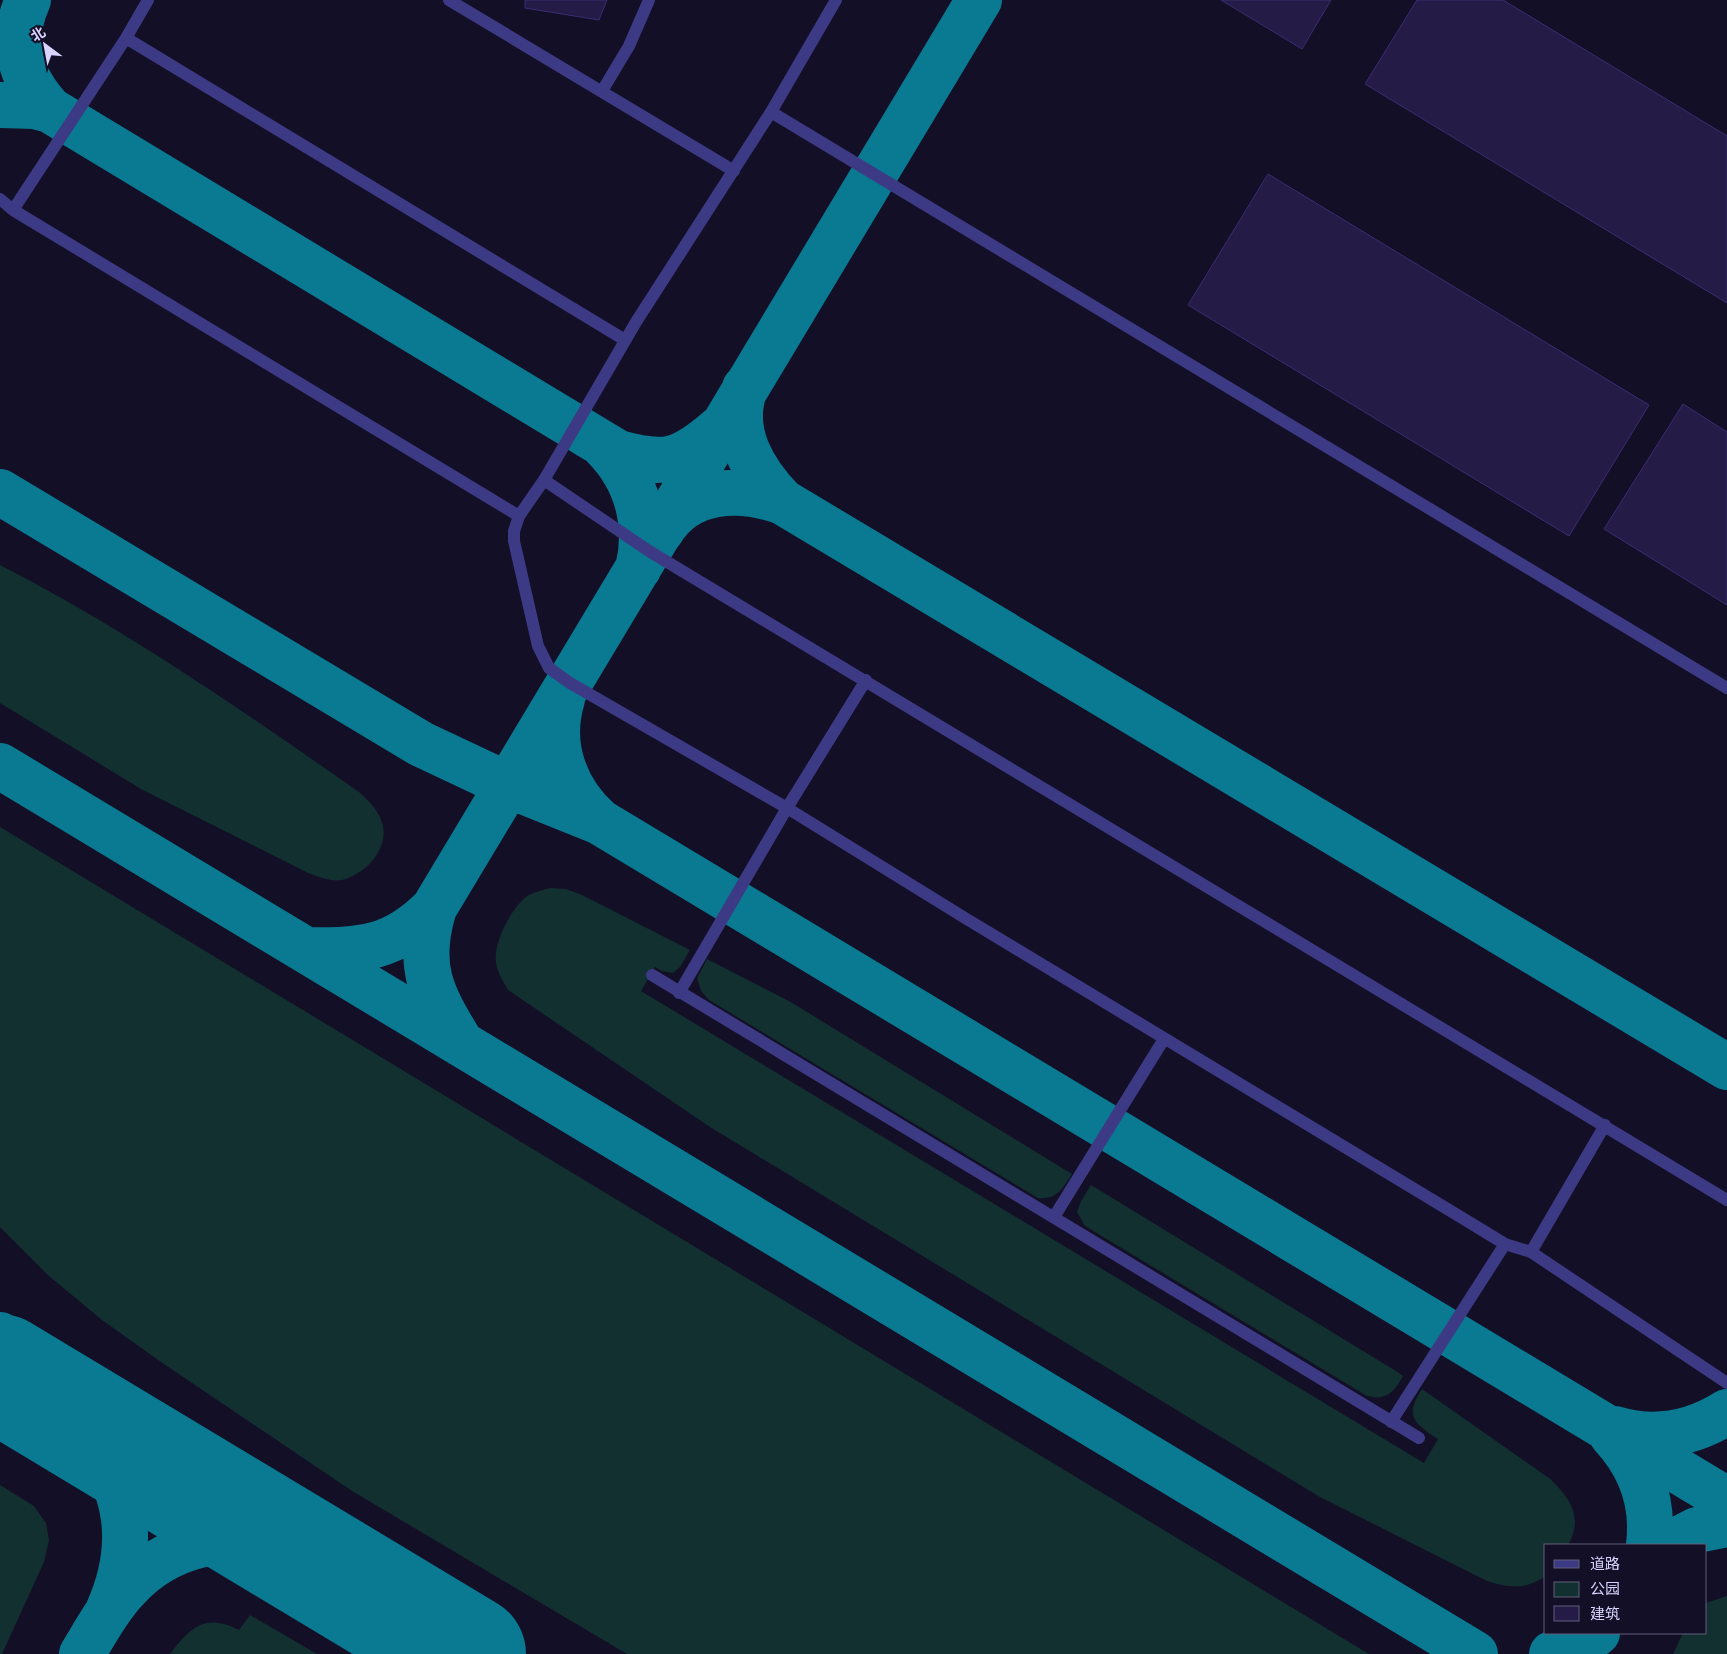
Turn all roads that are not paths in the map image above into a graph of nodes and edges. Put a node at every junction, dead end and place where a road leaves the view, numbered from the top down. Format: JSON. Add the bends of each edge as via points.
{"nodes":[{"id":1,"x":148,"y":0,"type":"edge"},
{"id":2,"x":449,"y":0,"type":"edge"},
{"id":3,"x":649,"y":0,"type":"edge"},
{"id":4,"x":836,"y":0,"type":"edge"},
{"id":5,"x":126,"y":38,"type":"junction"},
{"id":6,"x":602,"y":91,"type":"junction"},
{"id":7,"x":771,"y":112,"type":"junction"},
{"id":8,"x":734,"y":170,"type":"junction"},
{"id":9,"x":0,"y":199,"type":"edge"},
{"id":10,"x":13,"y":210,"type":"junction"},
{"id":11,"x":626,"y":340,"type":"junction"},
{"id":12,"x":544,"y":480,"type":"junction"},
{"id":13,"x":518,"y":516,"type":"junction"},
{"id":14,"x":866,"y":680,"type":"junction"},
{"id":15,"x":1727,"y":688,"type":"edge"},
{"id":16,"x":787,"y":808,"type":"junction"},
{"id":17,"x":652,"y":975,"type":"dead end"},
{"id":18,"x":679,"y":993,"type":"junction"},
{"id":19,"x":1164,"y":1039,"type":"junction"},
{"id":20,"x":1605,"y":1125,"type":"junction"},
{"id":21,"x":1727,"y":1200,"type":"edge"},
{"id":22,"x":1054,"y":1217,"type":"junction"},
{"id":23,"x":1505,"y":1244,"type":"junction"},
{"id":24,"x":1531,"y":1252,"type":"junction"},
{"id":25,"x":1727,"y":1383,"type":"edge"},
{"id":26,"x":1391,"y":1422,"type":"junction"},
{"id":27,"x":1419,"y":1438,"type":"dead end"}],
"edges":[{"from":1,"to":5,"type":"lane"},
{"from":2,"to":6,"type":"lane"},
{"from":3,"to":6,"type":"lane","via":[[629,46]]},
{"from":4,"to":7,"type":"lane"},
{"from":5,"to":10,"type":"lane"},
{"from":5,"to":11,"type":"lane"},
{"from":6,"to":8,"type":"lane"},
{"from":7,"to":8,"type":"lane"},
{"from":7,"to":15,"type":"lane"},
{"from":8,"to":11,"type":"lane"},
{"from":9,"to":10,"type":"lane"},
{"from":10,"to":13,"type":"lane"},
{"from":11,"to":12,"type":"lane"},
{"from":12,"to":13,"type":"lane"},
{"from":12,"to":14,"type":"lane","via":[[649,551]]},
{"from":13,"to":16,"type":"lane","via":[[514,541],[538,646],[549,668]]},
{"from":14,"to":16,"type":"lane"},
{"from":14,"to":20,"type":"lane"},
{"from":16,"to":18,"type":"lane"},
{"from":16,"to":19,"type":"lane"},
{"from":17,"to":18,"type":"lane"},
{"from":18,"to":22,"type":"lane"},
{"from":19,"to":22,"type":"lane"},
{"from":19,"to":23,"type":"lane"},
{"from":20,"to":21,"type":"lane"},
{"from":20,"to":24,"type":"lane"},
{"from":22,"to":26,"type":"lane"},
{"from":23,"to":24,"type":"lane"},
{"from":23,"to":26,"type":"lane"},
{"from":24,"to":25,"type":"lane"},
{"from":26,"to":27,"type":"lane"}]}
